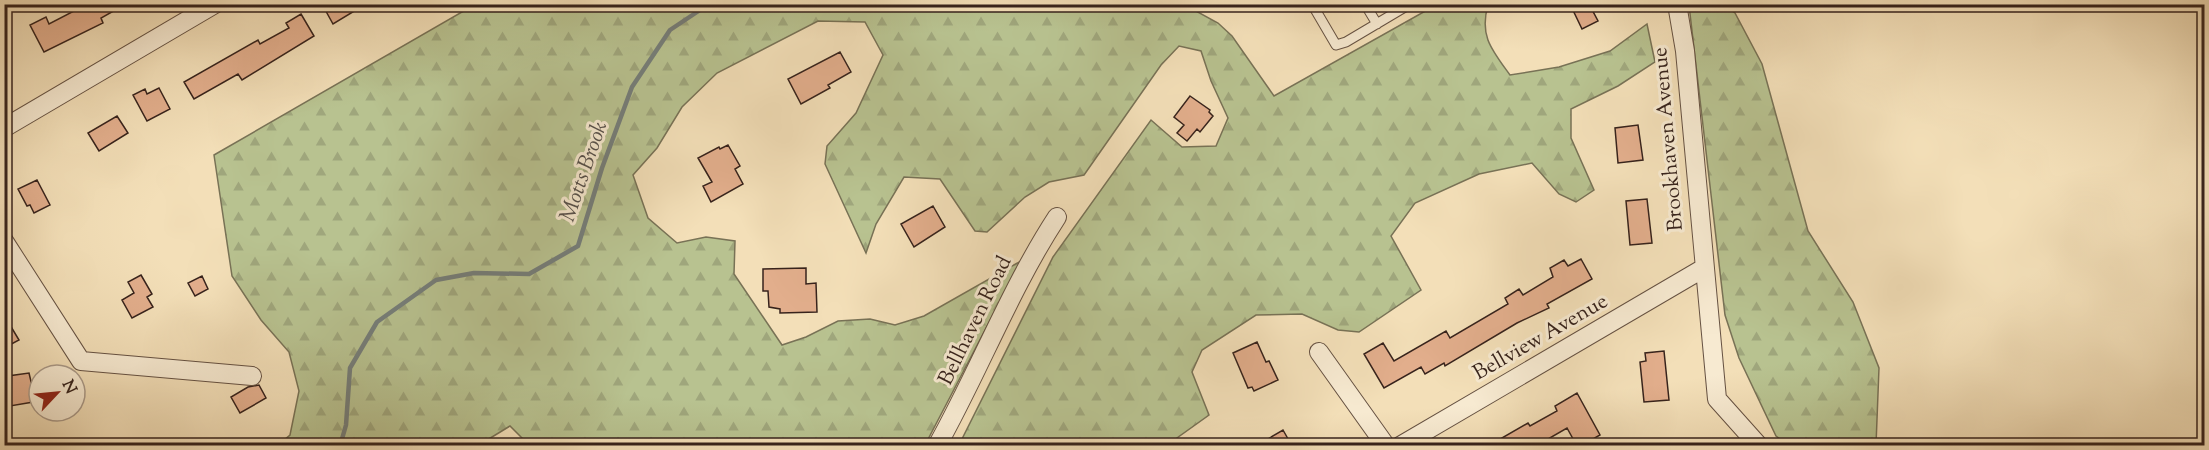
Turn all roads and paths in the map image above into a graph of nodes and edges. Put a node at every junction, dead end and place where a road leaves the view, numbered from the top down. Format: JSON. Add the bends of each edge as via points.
{"nodes":[{"id":1,"x":215,"y":4,"type":"edge"},
{"id":2,"x":1312,"y":4,"type":"edge"},
{"id":3,"x":1365,"y":4,"type":"edge"},
{"id":4,"x":1410,"y":4,"type":"edge"},
{"id":5,"x":1677,"y":4,"type":"edge"},
{"id":6,"x":1377,"y":24,"type":"junction"},
{"id":7,"x":4,"y":128,"type":"edge"},
{"id":8,"x":1057,"y":217,"type":"dead end"},
{"id":9,"x":4,"y":241,"type":"edge"},
{"id":10,"x":1704,"y":268,"type":"junction"},
{"id":11,"x":1319,"y":352,"type":"dead end"},
{"id":12,"x":252,"y":376,"type":"dead end"},
{"id":13,"x":937,"y":446,"type":"edge"},
{"id":14,"x":1386,"y":446,"type":"edge"},
{"id":15,"x":1400,"y":446,"type":"edge"},
{"id":16,"x":1759,"y":446,"type":"edge"}],
"edges":[{"from":1,"to":7,"type":"street"},
{"from":2,"to":6,"type":"lane","via":[[1336,45]]},
{"from":3,"to":6,"type":"lane"},
{"from":4,"to":6,"type":"lane"},
{"from":5,"to":10,"type":"street","name":"Brookhaven Avenue"},
{"from":8,"to":13,"type":"street","name":"Bellhaven Road","via":[[1035,252]]},
{"from":9,"to":12,"type":"street","via":[[81,362]]},
{"from":10,"to":15,"type":"street","name":"Bellview Avenue"},
{"from":10,"to":16,"type":"street","name":"Brookhaven Avenue","via":[[1717,399]]},
{"from":11,"to":14,"type":"street"}]}
